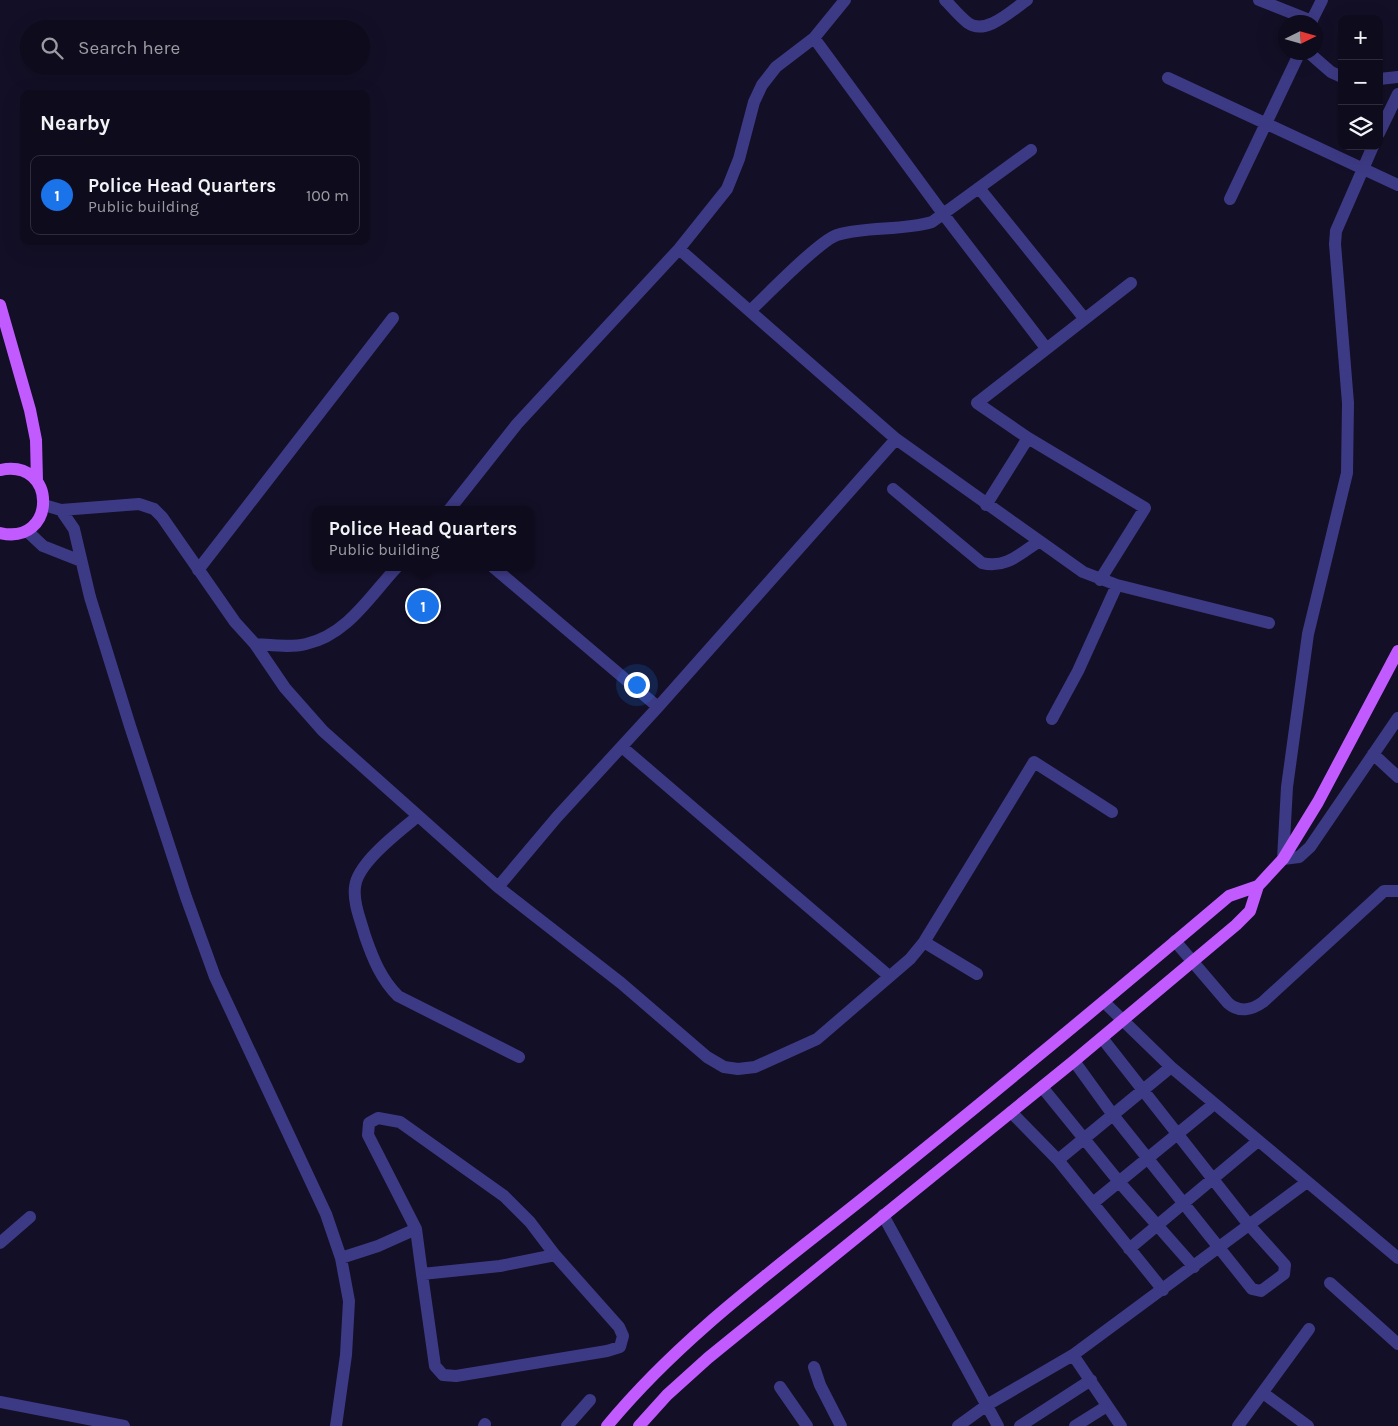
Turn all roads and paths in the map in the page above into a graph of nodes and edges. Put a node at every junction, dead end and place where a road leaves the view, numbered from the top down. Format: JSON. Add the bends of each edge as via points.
{"nodes":[{"id":1,"x":845,"y":0,"type":"edge"},
{"id":2,"x":945,"y":0,"type":"edge"},
{"id":3,"x":1027,"y":0,"type":"edge"},
{"id":4,"x":1259,"y":0,"type":"edge"},
{"id":5,"x":1322,"y":0,"type":"edge"},
{"id":6,"x":1295,"y":15,"type":"edge"},
{"id":7,"x":1315,"y":15,"type":"edge"},
{"id":8,"x":814,"y":38,"type":"junction"},
{"id":9,"x":1296,"y":60,"type":"edge"},
{"id":10,"x":1317,"y":60,"type":"edge"},
{"id":11,"x":1338,"y":75,"type":"edge"},
{"id":12,"x":1398,"y":77,"type":"edge"},
{"id":13,"x":1168,"y":78,"type":"dead end"},
{"id":14,"x":1383,"y":79,"type":"edge"},
{"id":15,"x":1398,"y":94,"type":"edge"},
{"id":16,"x":1266,"y":122,"type":"junction"},
{"id":17,"x":1383,"y":124,"type":"edge"},
{"id":18,"x":1031,"y":150,"type":"dead end"},
{"id":19,"x":1371,"y":150,"type":"edge"},
{"id":20,"x":1362,"y":170,"type":"junction"},
{"id":21,"x":1398,"y":185,"type":"edge"},
{"id":22,"x":979,"y":188,"type":"junction"},
{"id":23,"x":1230,"y":199,"type":"dead end"},
{"id":24,"x":944,"y":215,"type":"junction"},
{"id":25,"x":679,"y":249,"type":"junction"},
{"id":26,"x":1131,"y":282,"type":"dead end"},
{"id":27,"x":0,"y":306,"type":"edge"},
{"id":28,"x":750,"y":311,"type":"junction"},
{"id":29,"x":393,"y":318,"type":"dead end"},
{"id":30,"x":1084,"y":318,"type":"junction"},
{"id":31,"x":1046,"y":348,"type":"junction"},
{"id":32,"x":1028,"y":438,"type":"junction"},
{"id":33,"x":896,"y":439,"type":"junction"},
{"id":34,"x":0,"y":470,"type":"edge"},
{"id":35,"x":37,"y":481,"type":"junction"},
{"id":36,"x":893,"y":489,"type":"dead end"},
{"id":37,"x":986,"y":504,"type":"junction"},
{"id":38,"x":44,"y":505,"type":"junction"},
{"id":39,"x":452,"y":506,"type":"edge"},
{"id":40,"x":61,"y":510,"type":"junction"},
{"id":41,"x":27,"y":531,"type":"junction"},
{"id":42,"x":0,"y":533,"type":"edge"},
{"id":43,"x":1038,"y":542,"type":"junction"},
{"id":44,"x":81,"y":561,"type":"junction"},
{"id":45,"x":198,"y":570,"type":"junction"},
{"id":46,"x":394,"y":571,"type":"edge"},
{"id":47,"x":498,"y":571,"type":"edge"},
{"id":48,"x":1100,"y":580,"type":"junction"},
{"id":49,"x":1117,"y":585,"type":"junction"},
{"id":50,"x":1269,"y":623,"type":"dead end"},
{"id":51,"x":255,"y":644,"type":"junction"},
{"id":52,"x":1398,"y":651,"type":"edge"},
{"id":53,"x":658,"y":708,"type":"junction"},
{"id":54,"x":1398,"y":718,"type":"edge"},
{"id":55,"x":1052,"y":719,"type":"dead end"},
{"id":56,"x":622,"y":747,"type":"junction"},
{"id":57,"x":1374,"y":754,"type":"junction"},
{"id":58,"x":1398,"y":777,"type":"edge"},
{"id":59,"x":1112,"y":812,"type":"dead end"},
{"id":60,"x":418,"y":816,"type":"junction"},
{"id":61,"x":1283,"y":859,"type":"junction"},
{"id":62,"x":1258,"y":886,"type":"junction"},
{"id":63,"x":498,"y":887,"type":"junction"},
{"id":64,"x":1398,"y":891,"type":"edge"},
{"id":65,"x":1175,"y":941,"type":"junction"},
{"id":66,"x":924,"y":942,"type":"junction"},
{"id":67,"x":1192,"y":962,"type":"junction"},
{"id":68,"x":976,"y":974,"type":"dead end"},
{"id":69,"x":889,"y":976,"type":"junction"},
{"id":70,"x":1104,"y":1002,"type":"junction"},
{"id":71,"x":1122,"y":1019,"type":"junction"},
{"id":72,"x":1102,"y":1038,"type":"junction"},
{"id":73,"x":519,"y":1057,"type":"dead end"},
{"id":74,"x":1074,"y":1062,"type":"junction"},
{"id":75,"x":1171,"y":1067,"type":"junction"},
{"id":76,"x":1042,"y":1087,"type":"junction"},
{"id":77,"x":1142,"y":1090,"type":"junction"},
{"id":78,"x":1214,"y":1104,"type":"junction"},
{"id":79,"x":1011,"y":1112,"type":"junction"},
{"id":80,"x":1113,"y":1115,"type":"junction"},
{"id":81,"x":1178,"y":1136,"type":"junction"},
{"id":82,"x":1083,"y":1139,"type":"junction"},
{"id":83,"x":1258,"y":1141,"type":"junction"},
{"id":84,"x":1148,"y":1159,"type":"junction"},
{"id":85,"x":1058,"y":1160,"type":"junction"},
{"id":86,"x":1213,"y":1180,"type":"junction"},
{"id":87,"x":1306,"y":1182,"type":"junction"},
{"id":88,"x":1120,"y":1183,"type":"junction"},
{"id":89,"x":1184,"y":1202,"type":"junction"},
{"id":90,"x":1093,"y":1203,"type":"junction"},
{"id":91,"x":883,"y":1215,"type":"junction"},
{"id":92,"x":30,"y":1217,"type":"dead end"},
{"id":93,"x":1157,"y":1225,"type":"junction"},
{"id":94,"x":1249,"y":1225,"type":"junction"},
{"id":95,"x":416,"y":1230,"type":"junction"},
{"id":96,"x":0,"y":1244,"type":"edge"},
{"id":97,"x":1220,"y":1248,"type":"junction"},
{"id":98,"x":1129,"y":1249,"type":"junction"},
{"id":99,"x":555,"y":1255,"type":"junction"},
{"id":100,"x":341,"y":1258,"type":"junction"},
{"id":101,"x":1398,"y":1258,"type":"edge"},
{"id":102,"x":1194,"y":1267,"type":"junction"},
{"id":103,"x":422,"y":1274,"type":"junction"},
{"id":104,"x":1330,"y":1283,"type":"dead end"},
{"id":105,"x":1163,"y":1290,"type":"junction"},
{"id":106,"x":1309,"y":1329,"type":"dead end"},
{"id":107,"x":1398,"y":1344,"type":"edge"},
{"id":108,"x":1073,"y":1354,"type":"junction"},
{"id":109,"x":814,"y":1366,"type":"dead end"},
{"id":110,"x":1091,"y":1380,"type":"junction"},
{"id":111,"x":780,"y":1386,"type":"dead end"},
{"id":112,"x":1263,"y":1393,"type":"junction"},
{"id":113,"x":590,"y":1400,"type":"dead end"},
{"id":114,"x":0,"y":1402,"type":"edge"},
{"id":115,"x":987,"y":1405,"type":"junction"},
{"id":116,"x":1107,"y":1406,"type":"junction"},
{"id":117,"x":124,"y":1426,"type":"edge"},
{"id":118,"x":336,"y":1426,"type":"edge"},
{"id":119,"x":567,"y":1426,"type":"edge"},
{"id":120,"x":607,"y":1426,"type":"edge"},
{"id":121,"x":639,"y":1426,"type":"edge"},
{"id":122,"x":807,"y":1426,"type":"edge"},
{"id":123,"x":841,"y":1426,"type":"edge"},
{"id":124,"x":958,"y":1426,"type":"edge"},
{"id":125,"x":998,"y":1426,"type":"edge"},
{"id":126,"x":1020,"y":1426,"type":"edge"},
{"id":127,"x":1075,"y":1426,"type":"edge"},
{"id":128,"x":1121,"y":1426,"type":"edge"},
{"id":129,"x":1238,"y":1426,"type":"edge"},
{"id":130,"x":1308,"y":1426,"type":"edge"}],
"edges":[{"from":1,"to":8,"type":"street"},
{"from":2,"to":3,"type":"street","via":[[968,23],[977,27],[992,23]]},
{"from":4,"to":6,"type":"street"},
{"from":5,"to":7,"type":"street"},
{"from":8,"to":24,"type":"street"},
{"from":8,"to":25,"type":"street","via":[[776,67],[762,85],[727,189]]},
{"from":9,"to":16,"type":"street"},
{"from":10,"to":11,"type":"street"},
{"from":12,"to":14,"type":"street"},
{"from":13,"to":16,"type":"street"},
{"from":15,"to":17,"type":"street"},
{"from":16,"to":20,"type":"street"},
{"from":16,"to":23,"type":"street"},
{"from":18,"to":22,"type":"street"},
{"from":19,"to":20,"type":"street"},
{"from":20,"to":21,"type":"street"},
{"from":20,"to":61,"type":"street","via":[[1336,231],[1335,244],[1348,403],[1347,473],[1308,634],[1287,787]]},
{"from":22,"to":24,"type":"street"},
{"from":22,"to":30,"type":"street"},
{"from":24,"to":28,"type":"street","via":[[915,227],[850,233],[827,240]]},
{"from":24,"to":31,"type":"street"},
{"from":25,"to":28,"type":"street"},
{"from":25,"to":39,"type":"street","via":[[517,424]]},
{"from":26,"to":30,"type":"street"},
{"from":27,"to":35,"type":"main road","via":[[30,410],[36,440]]},
{"from":28,"to":33,"type":"street"},
{"from":29,"to":45,"type":"street"},
{"from":30,"to":31,"type":"street"},
{"from":31,"to":32,"type":"street","via":[[977,403]]},
{"from":32,"to":37,"type":"street"},
{"from":32,"to":48,"type":"street","via":[[1145,508]]},
{"from":33,"to":37,"type":"street"},
{"from":33,"to":53,"type":"street"},
{"from":34,"to":35,"type":"main road","via":[[20,469]]},
{"from":35,"to":38,"type":"main road"},
{"from":36,"to":43,"type":"street","via":[[982,563],[990,565],[1011,560]]},
{"from":37,"to":43,"type":"street"},
{"from":38,"to":40,"type":"street"},
{"from":38,"to":41,"type":"main road","via":[[35,524]]},
{"from":40,"to":44,"type":"street","via":[[74,529]]},
{"from":40,"to":45,"type":"street","via":[[139,504],[154,509]]},
{"from":41,"to":42,"type":"main road"},
{"from":41,"to":44,"type":"street","via":[[44,546]]},
{"from":43,"to":48,"type":"street"},
{"from":44,"to":100,"type":"street","via":[[130,726],[215,977],[326,1214]]},
{"from":45,"to":51,"type":"street","via":[[234,622]]},
{"from":46,"to":51,"type":"street","via":[[358,613],[330,637],[306,645]]},
{"from":47,"to":53,"type":"street"},
{"from":48,"to":49,"type":"street"},
{"from":49,"to":50,"type":"street"},
{"from":49,"to":55,"type":"street"},
{"from":51,"to":60,"type":"street","via":[[284,688],[323,731]]},
{"from":52,"to":61,"type":"main road","via":[[1318,802]]},
{"from":53,"to":56,"type":"street"},
{"from":54,"to":57,"type":"street"},
{"from":56,"to":63,"type":"street","via":[[557,816]]},
{"from":56,"to":69,"type":"street"},
{"from":57,"to":58,"type":"street"},
{"from":57,"to":61,"type":"street","via":[[1310,847],[1299,857]]},
{"from":59,"to":66,"type":"street","via":[[1034,762]]},
{"from":60,"to":63,"type":"street"},
{"from":60,"to":73,"type":"street","via":[[389,840],[364,868],[355,886],[357,909],[371,954],[385,982],[398,996]]},
{"from":61,"to":62,"type":"main road"},
{"from":62,"to":65,"type":"main road","via":[[1229,896]]},
{"from":62,"to":67,"type":"main road","via":[[1250,911]]},
{"from":63,"to":69,"type":"street","via":[[621,983],[707,1057],[724,1067],[738,1070],[755,1067],[817,1039]]},
{"from":64,"to":67,"type":"street","via":[[1384,891],[1256,1007],[1233,1008]]},
{"from":65,"to":67,"type":"street"},
{"from":65,"to":70,"type":"main road"},
{"from":66,"to":68,"type":"street"},
{"from":66,"to":69,"type":"street"},
{"from":67,"to":71,"type":"main road"},
{"from":70,"to":71,"type":"street"},
{"from":70,"to":120,"type":"main road","via":[[745,1291],[662,1367]]},
{"from":71,"to":72,"type":"main road"},
{"from":71,"to":75,"type":"street"},
{"from":72,"to":74,"type":"main road"},
{"from":72,"to":77,"type":"street"},
{"from":74,"to":76,"type":"main road"},
{"from":74,"to":80,"type":"street"},
{"from":75,"to":77,"type":"street"},
{"from":75,"to":78,"type":"street"},
{"from":76,"to":79,"type":"main road"},
{"from":76,"to":82,"type":"street"},
{"from":77,"to":80,"type":"street"},
{"from":77,"to":81,"type":"street"},
{"from":78,"to":81,"type":"street"},
{"from":78,"to":83,"type":"street"},
{"from":79,"to":85,"type":"street"},
{"from":79,"to":91,"type":"main road"},
{"from":80,"to":82,"type":"street"},
{"from":80,"to":84,"type":"street"},
{"from":81,"to":84,"type":"street"},
{"from":81,"to":86,"type":"street"},
{"from":82,"to":85,"type":"street"},
{"from":82,"to":88,"type":"street"},
{"from":83,"to":86,"type":"street"},
{"from":83,"to":87,"type":"street"},
{"from":84,"to":88,"type":"street"},
{"from":84,"to":89,"type":"street"},
{"from":85,"to":90,"type":"street"},
{"from":86,"to":89,"type":"street"},
{"from":86,"to":94,"type":"street"},
{"from":87,"to":94,"type":"street"},
{"from":87,"to":101,"type":"street"},
{"from":88,"to":90,"type":"street"},
{"from":88,"to":93,"type":"street"},
{"from":89,"to":93,"type":"street"},
{"from":89,"to":97,"type":"street"},
{"from":90,"to":98,"type":"street"},
{"from":91,"to":115,"type":"street"},
{"from":91,"to":121,"type":"main road","via":[[708,1358]]},
{"from":92,"to":96,"type":"street"},
{"from":93,"to":98,"type":"street"},
{"from":93,"to":102,"type":"street"},
{"from":94,"to":97,"type":"street"},
{"from":94,"to":97,"type":"street","via":[[1285,1265],[1284,1274],[1261,1291],[1255,1291]]},
{"from":95,"to":99,"type":"street","via":[[368,1135],[369,1123],[378,1118],[400,1122],[504,1196],[530,1222]]},
{"from":95,"to":100,"type":"street"},
{"from":95,"to":103,"type":"street"},
{"from":97,"to":102,"type":"street"},
{"from":98,"to":105,"type":"street"},
{"from":99,"to":103,"type":"street","via":[[500,1266]]},
{"from":99,"to":103,"type":"street","via":[[620,1327],[623,1336],[620,1347],[456,1376],[442,1375],[435,1366]]},
{"from":100,"to":118,"type":"street","via":[[349,1301],[346,1355]]},
{"from":102,"to":105,"type":"street"},
{"from":104,"to":107,"type":"street"},
{"from":105,"to":108,"type":"street"},
{"from":106,"to":112,"type":"street"},
{"from":108,"to":110,"type":"street"},
{"from":108,"to":115,"type":"street"},
{"from":109,"to":123,"type":"street"},
{"from":110,"to":116,"type":"street"},
{"from":110,"to":126,"type":"street"},
{"from":111,"to":122,"type":"street"},
{"from":112,"to":129,"type":"street"},
{"from":112,"to":130,"type":"street"},
{"from":113,"to":119,"type":"street"},
{"from":114,"to":117,"type":"street"},
{"from":115,"to":124,"type":"street"},
{"from":115,"to":125,"type":"street"},
{"from":116,"to":127,"type":"street"},
{"from":116,"to":128,"type":"street"}]}
